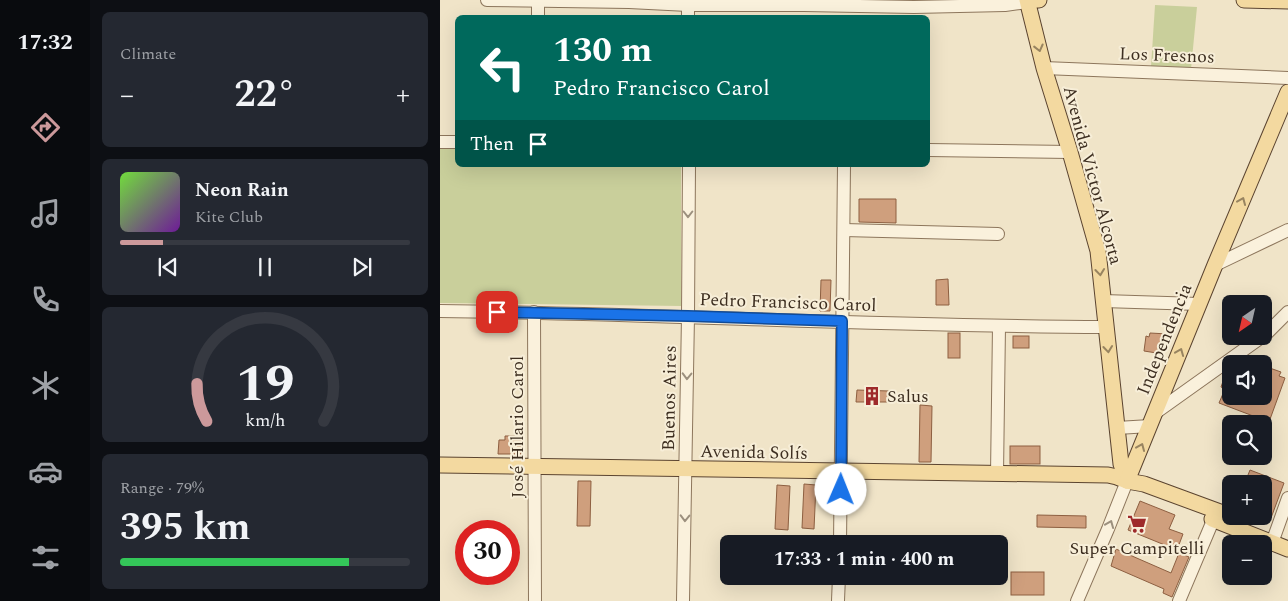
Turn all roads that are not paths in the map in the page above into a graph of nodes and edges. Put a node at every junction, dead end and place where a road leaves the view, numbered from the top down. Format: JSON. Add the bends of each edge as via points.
{"nodes":[{"id":1,"x":487,"y":0,"type":"edge"},
{"id":2,"x":1027,"y":0,"type":"edge"},
{"id":3,"x":1039,"y":0,"type":"edge"},
{"id":4,"x":1244,"y":0,"type":"edge"},
{"id":5,"x":629,"y":1,"type":"edge"},
{"id":6,"x":1288,"y":1,"type":"edge"},
{"id":7,"x":538,"y":2,"type":"junction"},
{"id":8,"x":804,"y":2,"type":"edge"},
{"id":9,"x":688,"y":11,"type":"edge"},
{"id":10,"x":844,"y":12,"type":"edge"},
{"id":11,"x":914,"y":12,"type":"edge"},
{"id":12,"x":538,"y":15,"type":"edge"},
{"id":13,"x":1044,"y":68,"type":"junction"},
{"id":14,"x":1288,"y":78,"type":"edge"},
{"id":15,"x":1288,"y":92,"type":"edge"},
{"id":16,"x":440,"y":142,"type":"edge"},
{"id":17,"x":455,"y":142,"type":"edge"},
{"id":18,"x":930,"y":150,"type":"edge"},
{"id":19,"x":1070,"y":152,"type":"junction"},
{"id":20,"x":688,"y":167,"type":"edge"},
{"id":21,"x":844,"y":167,"type":"edge"},
{"id":22,"x":844,"y":230,"type":"junction"},
{"id":23,"x":1288,"y":230,"type":"edge"},
{"id":24,"x":998,"y":234,"type":"dead end"},
{"id":25,"x":1215,"y":265,"type":"junction"},
{"id":26,"x":1103,"y":301,"type":"junction"},
{"id":27,"x":1199,"y":304,"type":"junction"},
{"id":28,"x":440,"y":311,"type":"edge"},
{"id":29,"x":534,"y":312,"type":"junction"},
{"id":30,"x":1288,"y":312,"type":"edge"},
{"id":31,"x":688,"y":316,"type":"junction"},
{"id":32,"x":842,"y":321,"type":"junction"},
{"id":33,"x":998,"y":326,"type":"junction"},
{"id":34,"x":1106,"y":326,"type":"junction"},
{"id":35,"x":1272,"y":327,"type":"edge"},
{"id":36,"x":1250,"y":345,"type":"edge"},
{"id":37,"x":1171,"y":373,"type":"junction"},
{"id":38,"x":1188,"y":389,"type":"junction"},
{"id":39,"x":1152,"y":419,"type":"junction"},
{"id":40,"x":1117,"y":428,"type":"junction"},
{"id":41,"x":440,"y":465,"type":"edge"},
{"id":42,"x":534,"y":467,"type":"junction"},
{"id":43,"x":686,"y":469,"type":"junction"},
{"id":44,"x":841,"y":472,"type":"junction"},
{"id":45,"x":997,"y":474,"type":"junction"},
{"id":46,"x":1127,"y":481,"type":"junction"},
{"id":47,"x":1288,"y":498,"type":"edge"},
{"id":48,"x":1222,"y":515,"type":"edge"},
{"id":49,"x":1222,"y":520,"type":"edge"},
{"id":50,"x":1246,"y":525,"type":"edge"},
{"id":51,"x":840,"y":535,"type":"edge"},
{"id":52,"x":1279,"y":538,"type":"edge"},
{"id":53,"x":1288,"y":549,"type":"edge"},
{"id":54,"x":839,"y":585,"type":"edge"},
{"id":55,"x":535,"y":601,"type":"edge"},
{"id":56,"x":683,"y":601,"type":"edge"},
{"id":57,"x":838,"y":601,"type":"edge"},
{"id":58,"x":1077,"y":601,"type":"edge"},
{"id":59,"x":1179,"y":601,"type":"edge"}],
"edges":[{"from":1,"to":7,"type":"street"},
{"from":2,"to":3,"type":"main road"},
{"from":2,"to":11,"type":"street","via":[[1005,6]]},
{"from":2,"to":13,"type":"main road","name":"Avenida Victor Alcorta","one_way":true},
{"from":4,"to":6,"type":"main road"},
{"from":5,"to":7,"type":"street"},
{"from":5,"to":9,"type":"street"},
{"from":7,"to":12,"type":"street"},
{"from":8,"to":9,"type":"street"},
{"from":8,"to":10,"type":"street"},
{"from":10,"to":11,"type":"street"},
{"from":13,"to":14,"type":"street","name":"Los Fresnos"},
{"from":13,"to":19,"type":"main road","name":"Avenida Victor Alcorta"},
{"from":25,"to":15,"type":"main road","name":"Independencia","one_way":true},
{"from":16,"to":17,"type":"street"},
{"from":18,"to":19,"type":"street"},
{"from":19,"to":26,"type":"main road","name":"Avenida Victor Alcorta","one_way":true,"via":[[1098,251]]},
{"from":20,"to":31,"type":"street","name":"Buenos Aires","one_way":true},
{"from":21,"to":22,"type":"street"},
{"from":22,"to":24,"type":"street"},
{"from":22,"to":32,"type":"street"},
{"from":23,"to":25,"type":"street"},
{"from":25,"to":27,"type":"main road","name":"Independencia"},
{"from":26,"to":27,"type":"street"},
{"from":26,"to":34,"type":"main road","name":"Avenida Victor Alcorta"},
{"from":37,"to":27,"type":"main road","name":"Independencia","one_way":true},
{"from":28,"to":29,"type":"street","name":"Pedro Francisco Carol"},
{"from":29,"to":31,"type":"street","name":"Pedro Francisco Carol"},
{"from":29,"to":42,"type":"street","name":"José Hilario Carol"},
{"from":30,"to":35,"type":"street"},
{"from":31,"to":32,"type":"street","name":"Pedro Francisco Carol"},
{"from":31,"to":43,"type":"street","name":"Buenos Aires","one_way":true},
{"from":32,"to":33,"type":"street","name":"Pedro Francisco Carol"},
{"from":32,"to":44,"type":"street"},
{"from":33,"to":34,"type":"street","name":"Pedro Francisco Carol"},
{"from":33,"to":45,"type":"street"},
{"from":34,"to":40,"type":"main road","name":"Avenida Victor Alcorta","one_way":true},
{"from":36,"to":38,"type":"street"},
{"from":37,"to":38,"type":"street","via":[[1178,386]]},
{"from":37,"to":39,"type":"main road","name":"Independencia"},
{"from":38,"to":39,"type":"street"},
{"from":39,"to":40,"type":"street"},
{"from":46,"to":39,"type":"main road","name":"Independencia","one_way":true},
{"from":40,"to":46,"type":"main road","name":"Avenida Victor Alcorta","via":[[1121,464]]},
{"from":41,"to":42,"type":"main road","name":"Avenida Solís"},
{"from":42,"to":43,"type":"main road","name":"Avenida Solís"},
{"from":42,"to":55,"type":"street","name":"José Hilario Carol"},
{"from":43,"to":44,"type":"main road","name":"Avenida Solís"},
{"from":43,"to":56,"type":"street","name":"Buenos Aires","one_way":true},
{"from":44,"to":45,"type":"main road","name":"Avenida Solís"},
{"from":44,"to":51,"type":"street"},
{"from":45,"to":46,"type":"main road","name":"Avenida Solís","via":[[1108,475]]},
{"from":46,"to":48,"type":"main road","name":"Avenida Solís","via":[[1144,484]]},
{"from":58,"to":46,"type":"street","name":"Independencia","one_way":true},
{"from":47,"to":52,"type":"street"},
{"from":49,"to":59,"type":"street"},
{"from":50,"to":52,"type":"main road","name":"Avenida Solís"},
{"from":52,"to":53,"type":"main road","name":"Avenida Solís"},
{"from":54,"to":57,"type":"street"}]}
